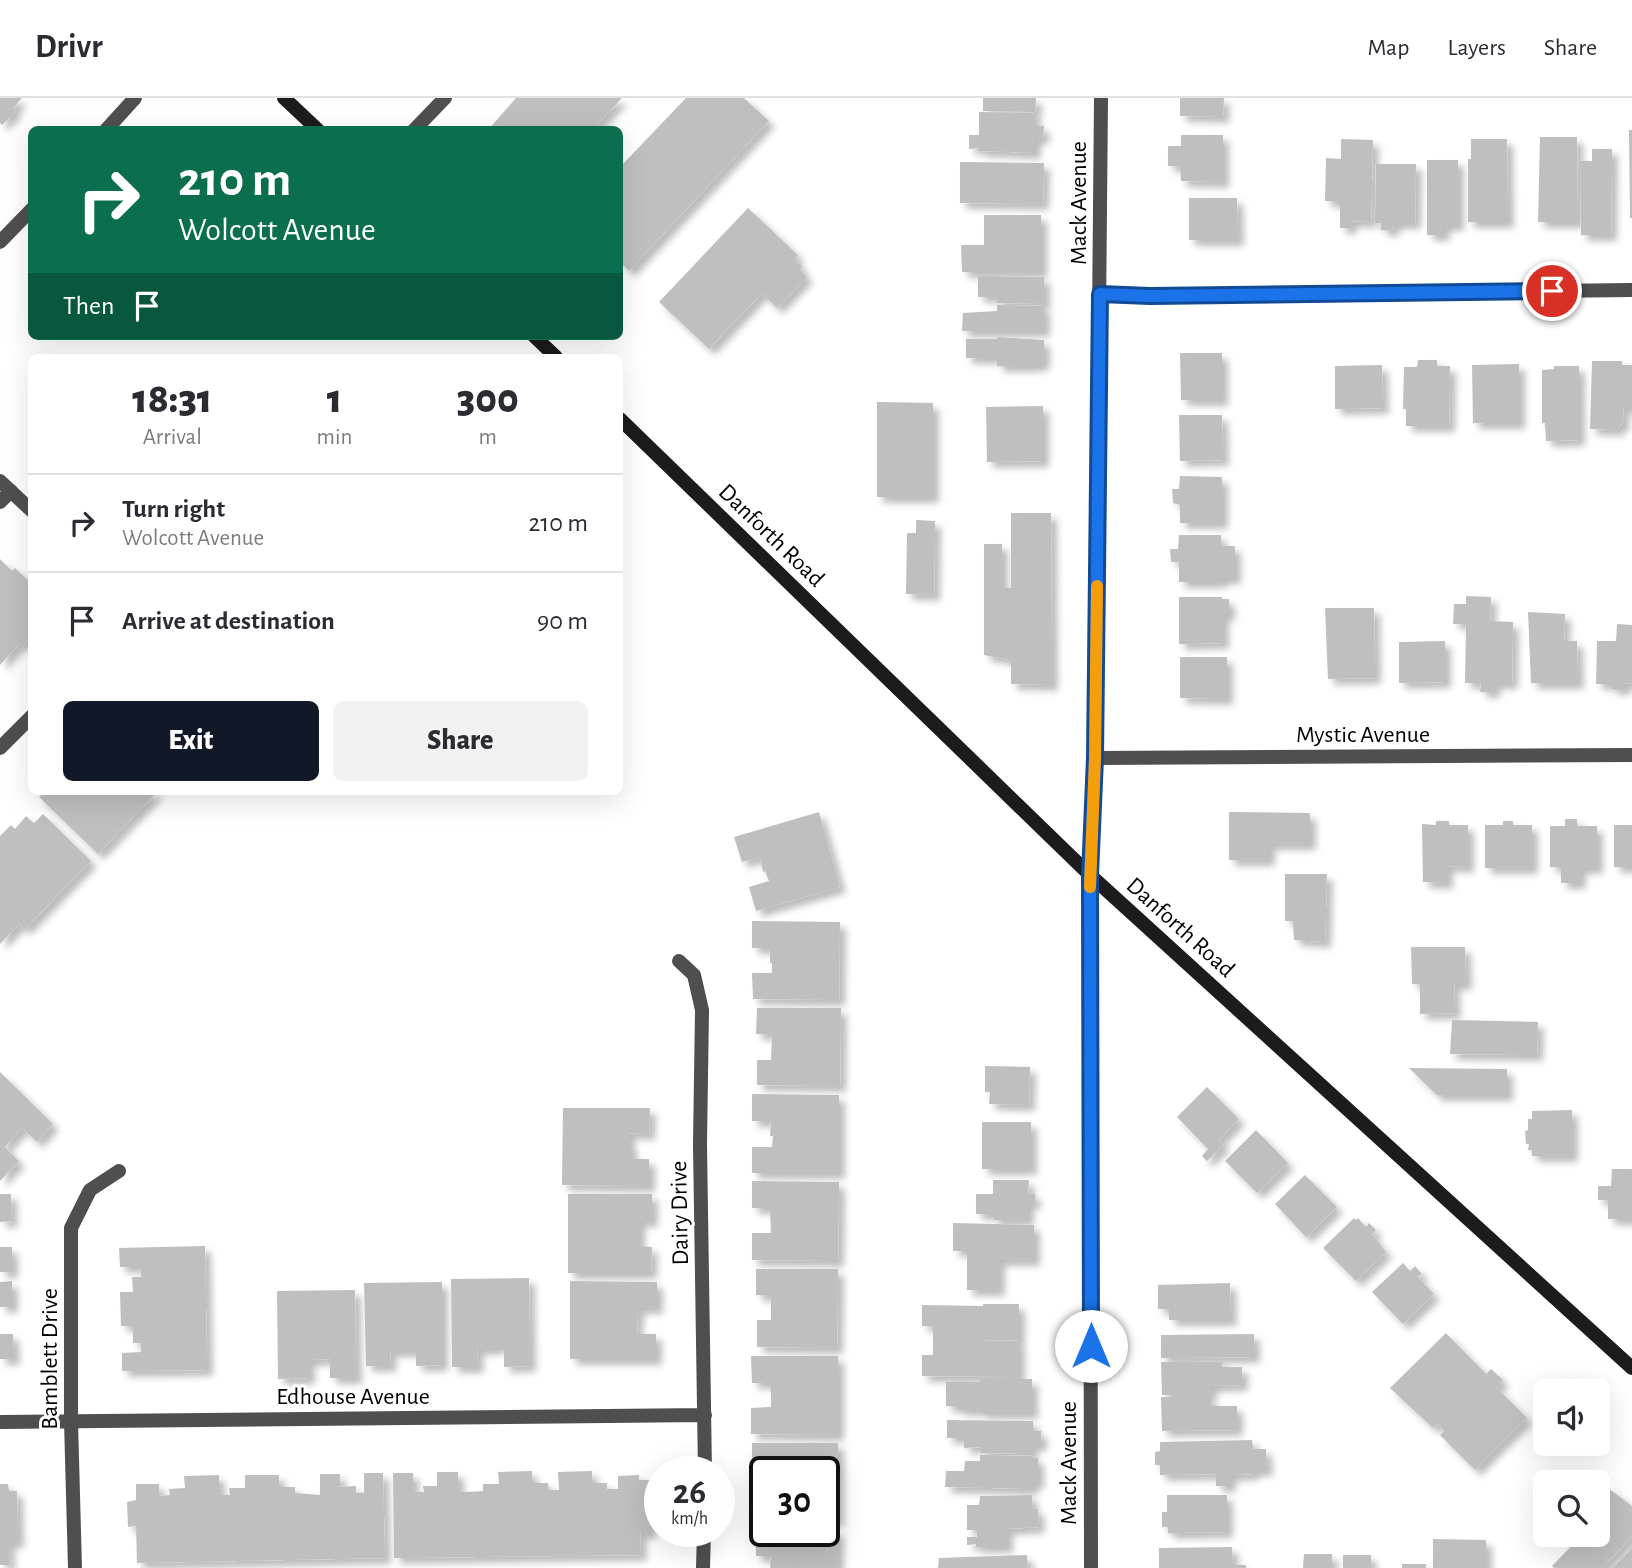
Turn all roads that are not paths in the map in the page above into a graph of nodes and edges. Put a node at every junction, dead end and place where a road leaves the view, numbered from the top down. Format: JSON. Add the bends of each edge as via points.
{"nodes":[{"id":1,"x":135,"y":98,"type":"edge"},
{"id":2,"x":284,"y":98,"type":"edge"},
{"id":3,"x":445,"y":98,"type":"edge"},
{"id":4,"x":1101,"y":98,"type":"edge"},
{"id":5,"x":110,"y":126,"type":"edge"},
{"id":6,"x":314,"y":126,"type":"edge"},
{"id":7,"x":418,"y":126,"type":"edge"},
{"id":8,"x":28,"y":213,"type":"edge"},
{"id":9,"x":0,"y":242,"type":"edge"},
{"id":10,"x":1632,"y":290,"type":"edge"},
{"id":11,"x":1100,"y":294,"type":"junction"},
{"id":12,"x":538,"y":340,"type":"edge"},
{"id":13,"x":553,"y":354,"type":"edge"},
{"id":14,"x":623,"y":422,"type":"edge"},
{"id":15,"x":5,"y":486,"type":"edge"},
{"id":16,"x":0,"y":502,"type":"edge"},
{"id":17,"x":28,"y":507,"type":"edge"},
{"id":18,"x":28,"y":720,"type":"edge"},
{"id":19,"x":0,"y":748,"type":"edge"},
{"id":20,"x":1632,"y":755,"type":"edge"},
{"id":21,"x":1095,"y":758,"type":"junction"},
{"id":22,"x":1090,"y":875,"type":"junction"},
{"id":23,"x":678,"y":961,"type":"dead end"},
{"id":24,"x":120,"y":1171,"type":"dead end"},
{"id":25,"x":1632,"y":1368,"type":"edge"},
{"id":26,"x":705,"y":1415,"type":"junction"},
{"id":27,"x":72,"y":1421,"type":"junction"},
{"id":28,"x":0,"y":1422,"type":"edge"},
{"id":29,"x":705,"y":1456,"type":"edge"},
{"id":30,"x":704,"y":1547,"type":"edge"},
{"id":31,"x":75,"y":1568,"type":"edge"},
{"id":32,"x":703,"y":1568,"type":"edge"},
{"id":33,"x":1091,"y":1568,"type":"edge"}],
"edges":[{"from":1,"to":5,"type":"street"},
{"from":2,"to":6,"type":"main road"},
{"from":3,"to":7,"type":"street"},
{"from":4,"to":11,"type":"street","name":"Mack Avenue"},
{"from":8,"to":9,"type":"street"},
{"from":10,"to":11,"type":"street"},
{"from":11,"to":21,"type":"street","name":"Mack Avenue"},
{"from":12,"to":13,"type":"main road"},
{"from":14,"to":22,"type":"main road","name":"Danforth Road"},
{"from":15,"to":16,"type":"street"},
{"from":15,"to":17,"type":"street"},
{"from":18,"to":19,"type":"street"},
{"from":20,"to":21,"type":"street","name":"Mystic Avenue"},
{"from":21,"to":22,"type":"street","name":"Mack Avenue"},
{"from":22,"to":25,"type":"main road","name":"Danforth Road"},
{"from":22,"to":33,"type":"street","name":"Mack Avenue"},
{"from":23,"to":26,"type":"street","name":"Dairy Drive","via":[[694,975],[702,1010]]},
{"from":24,"to":27,"type":"street","name":"Bamblett Drive","via":[[90,1190],[71,1228]]},
{"from":26,"to":27,"type":"street","name":"Edhouse Avenue"},
{"from":26,"to":29,"type":"street","name":"Dairy Drive"},
{"from":27,"to":28,"type":"street","name":"Edhouse Avenue"},
{"from":27,"to":31,"type":"street","name":"Bamblett Drive"},
{"from":30,"to":32,"type":"street"}]}
